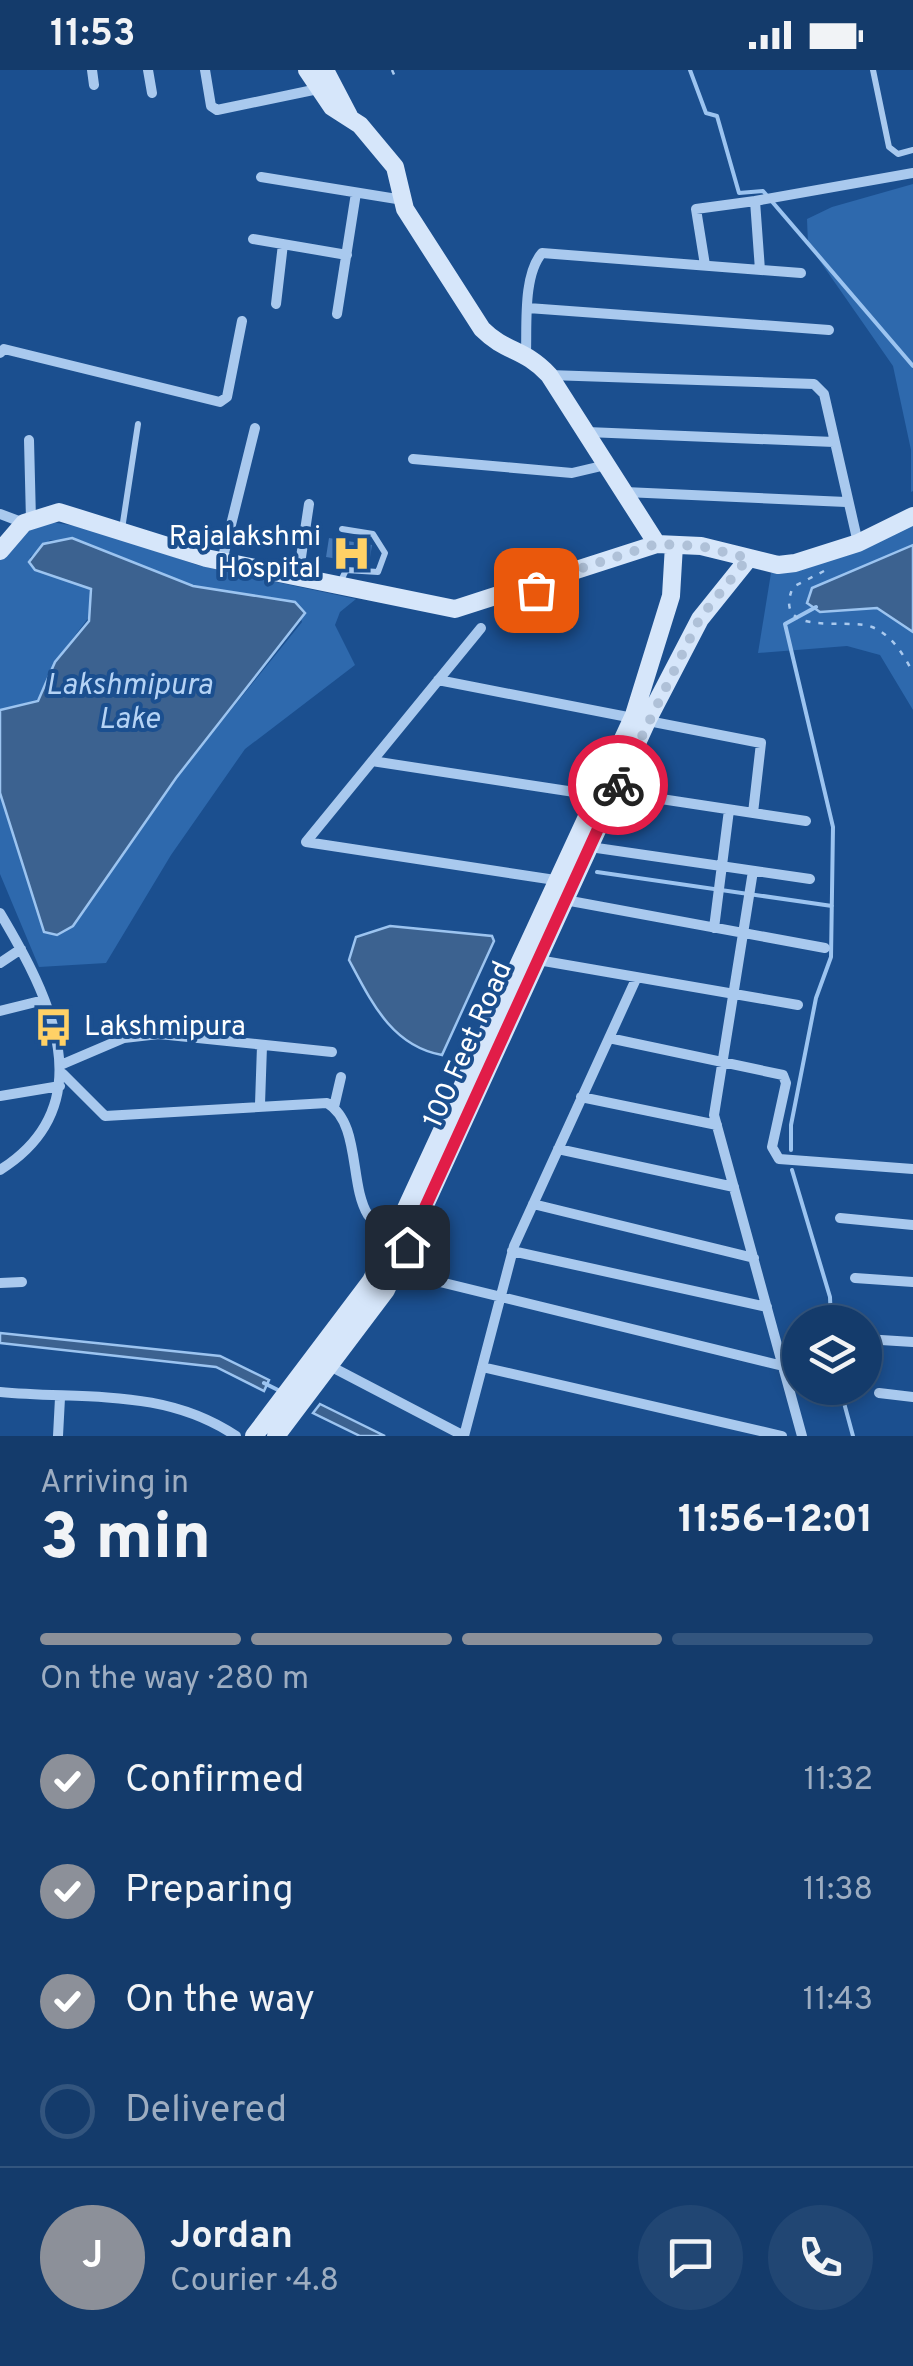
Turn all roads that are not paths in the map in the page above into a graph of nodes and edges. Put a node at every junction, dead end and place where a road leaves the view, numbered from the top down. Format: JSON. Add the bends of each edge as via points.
{"nodes":[{"id":1,"x":92,"y":70,"type":"edge"},
{"id":2,"x":148,"y":70,"type":"edge"},
{"id":3,"x":205,"y":70,"type":"edge"},
{"id":4,"x":308,"y":70,"type":"edge"},
{"id":5,"x":325,"y":70,"type":"edge"},
{"id":6,"x":873,"y":70,"type":"edge"},
{"id":7,"x":94,"y":85,"type":"dead end"},
{"id":8,"x":318,"y":88,"type":"junction"},
{"id":9,"x":152,"y":93,"type":"dead end"},
{"id":10,"x":349,"y":116,"type":"junction"},
{"id":11,"x":913,"y":150,"type":"edge"},
{"id":12,"x":913,"y":173,"type":"edge"},
{"id":13,"x":262,"y":177,"type":"dead end"},
{"id":14,"x":356,"y":192,"type":"junction"},
{"id":15,"x":403,"y":200,"type":"junction"},
{"id":16,"x":755,"y":201,"type":"junction"},
{"id":17,"x":253,"y":239,"type":"dead end"},
{"id":18,"x":283,"y":244,"type":"junction"},
{"id":19,"x":346,"y":255,"type":"junction"},
{"id":20,"x":705,"y":266,"type":"junction"},
{"id":21,"x":760,"y":270,"type":"junction"},
{"id":22,"x":801,"y":273,"type":"dead end"},
{"id":23,"x":276,"y":304,"type":"dead end"},
{"id":24,"x":528,"y":308,"type":"junction"},
{"id":25,"x":337,"y":314,"type":"dead end"},
{"id":26,"x":242,"y":321,"type":"dead end"},
{"id":27,"x":829,"y":330,"type":"dead end"},
{"id":28,"x":526,"y":352,"type":"junction"},
{"id":29,"x":0,"y":353,"type":"edge"},
{"id":30,"x":549,"y":375,"type":"junction"},
{"id":31,"x":138,"y":424,"type":"dead end"},
{"id":32,"x":254,"y":428,"type":"dead end"},
{"id":33,"x":587,"y":432,"type":"junction"},
{"id":34,"x":28,"y":440,"type":"dead end"},
{"id":35,"x":834,"y":442,"type":"junction"},
{"id":36,"x":413,"y":459,"type":"dead end"},
{"id":37,"x":606,"y":465,"type":"junction"},
{"id":38,"x":625,"y":492,"type":"junction"},
{"id":39,"x":846,"y":502,"type":"junction"},
{"id":40,"x":309,"y":504,"type":"dead end"},
{"id":41,"x":0,"y":514,"type":"edge"},
{"id":42,"x":913,"y":516,"type":"edge"},
{"id":43,"x":27,"y":521,"type":"junction"},
{"id":44,"x":342,"y":529,"type":"dead end"},
{"id":45,"x":122,"y":530,"type":"junction"},
{"id":46,"x":858,"y":542,"type":"junction"},
{"id":47,"x":665,"y":545,"type":"junction"},
{"id":48,"x":0,"y":551,"type":"edge"},
{"id":49,"x":748,"y":558,"type":"junction"},
{"id":50,"x":222,"y":562,"type":"junction"},
{"id":51,"x":298,"y":578,"type":"junction"},
{"id":52,"x":542,"y":581,"type":"junction"},
{"id":53,"x":339,"y":586,"type":"junction"},
{"id":54,"x":536,"y":603,"type":"dead end"},
{"id":55,"x":480,"y":628,"type":"dead end"},
{"id":56,"x":438,"y":680,"type":"junction"},
{"id":57,"x":641,"y":717,"type":"junction"},
{"id":58,"x":372,"y":761,"type":"junction"},
{"id":59,"x":615,"y":792,"type":"junction"},
{"id":60,"x":594,"y":795,"type":"junction"},
{"id":61,"x":729,"y":810,"type":"junction"},
{"id":62,"x":753,"y":813,"type":"junction"},
{"id":63,"x":806,"y":821,"type":"dead end"},
{"id":64,"x":590,"y":847,"type":"junction"},
{"id":65,"x":722,"y":866,"type":"junction"},
{"id":66,"x":753,"y":871,"type":"junction"},
{"id":67,"x":810,"y":879,"type":"dead end"},
{"id":68,"x":555,"y":880,"type":"junction"},
{"id":69,"x":565,"y":900,"type":"junction"},
{"id":70,"x":0,"y":913,"type":"edge"},
{"id":71,"x":714,"y":928,"type":"junction"},
{"id":72,"x":744,"y":932,"type":"junction"},
{"id":73,"x":825,"y":948,"type":"dead end"},
{"id":74,"x":22,"y":949,"type":"junction"},
{"id":75,"x":538,"y":960,"type":"junction"},
{"id":76,"x":0,"y":963,"type":"edge"},
{"id":77,"x":636,"y":979,"type":"junction"},
{"id":78,"x":734,"y":997,"type":"junction"},
{"id":79,"x":44,"y":1000,"type":"junction"},
{"id":80,"x":798,"y":1005,"type":"dead end"},
{"id":81,"x":0,"y":1011,"type":"edge"},
{"id":82,"x":608,"y":1038,"type":"junction"},
{"id":83,"x":262,"y":1046,"type":"junction"},
{"id":84,"x":332,"y":1052,"type":"dead end"},
{"id":85,"x":723,"y":1062,"type":"junction"},
{"id":86,"x":63,"y":1069,"type":"junction"},
{"id":87,"x":341,"y":1077,"type":"dead end"},
{"id":88,"x":60,"y":1086,"type":"junction"},
{"id":89,"x":0,"y":1096,"type":"edge"},
{"id":90,"x":582,"y":1097,"type":"junction"},
{"id":91,"x":260,"y":1104,"type":"junction"},
{"id":92,"x":334,"y":1107,"type":"junction"},
{"id":93,"x":717,"y":1125,"type":"junction"},
{"id":94,"x":558,"y":1149,"type":"junction"},
{"id":95,"x":913,"y":1168,"type":"edge"},
{"id":96,"x":0,"y":1170,"type":"edge"},
{"id":97,"x":734,"y":1187,"type":"junction"},
{"id":98,"x":533,"y":1204,"type":"junction"},
{"id":99,"x":840,"y":1218,"type":"dead end"},
{"id":100,"x":913,"y":1224,"type":"edge"},
{"id":101,"x":392,"y":1236,"type":"junction"},
{"id":102,"x":512,"y":1252,"type":"junction"},
{"id":103,"x":754,"y":1258,"type":"junction"},
{"id":104,"x":395,"y":1271,"type":"junction"},
{"id":105,"x":855,"y":1278,"type":"dead end"},
{"id":106,"x":22,"y":1282,"type":"dead end"},
{"id":107,"x":913,"y":1282,"type":"edge"},
{"id":108,"x":0,"y":1283,"type":"edge"},
{"id":109,"x":500,"y":1299,"type":"junction"},
{"id":110,"x":767,"y":1306,"type":"junction"},
{"id":111,"x":882,"y":1340,"type":"edge"},
{"id":112,"x":913,"y":1342,"type":"edge"},
{"id":113,"x":322,"y":1361,"type":"junction"},
{"id":114,"x":782,"y":1362,"type":"edge"},
{"id":115,"x":482,"y":1366,"type":"junction"},
{"id":116,"x":782,"y":1366,"type":"edge"},
{"id":117,"x":0,"y":1392,"type":"edge"},
{"id":118,"x":882,"y":1393,"type":"edge"},
{"id":119,"x":913,"y":1397,"type":"edge"},
{"id":120,"x":60,"y":1398,"type":"junction"},
{"id":121,"x":794,"y":1405,"type":"edge"},
{"id":122,"x":285,"y":1410,"type":"junction"},
{"id":123,"x":58,"y":1436,"type":"edge"},
{"id":124,"x":236,"y":1436,"type":"edge"},
{"id":125,"x":254,"y":1436,"type":"edge"},
{"id":126,"x":276,"y":1436,"type":"edge"},
{"id":127,"x":464,"y":1436,"type":"edge"},
{"id":128,"x":782,"y":1436,"type":"edge"},
{"id":129,"x":802,"y":1436,"type":"edge"}],
"edges":[{"from":1,"to":7,"type":"street"},
{"from":2,"to":9,"type":"street"},
{"from":3,"to":8,"type":"street","via":[[210,106],[217,110]]},
{"from":4,"to":8,"type":"main road"},
{"from":5,"to":10,"type":"main road"},
{"from":6,"to":11,"type":"lane","via":[[889,147],[898,154]]},
{"from":8,"to":10,"type":"main road"},
{"from":10,"to":15,"type":"main road","via":[[394,167]]},
{"from":12,"to":16,"type":"street"},
{"from":13,"to":14,"type":"street"},
{"from":14,"to":15,"type":"street"},
{"from":14,"to":19,"type":"street"},
{"from":15,"to":28,"type":"main road","via":[[482,329],[498,345]]},
{"from":16,"to":20,"type":"street","via":[[696,209]]},
{"from":16,"to":21,"type":"street"},
{"from":17,"to":18,"type":"street"},
{"from":18,"to":19,"type":"street"},
{"from":18,"to":23,"type":"street"},
{"from":19,"to":25,"type":"street"},
{"from":20,"to":21,"type":"street"},
{"from":20,"to":24,"type":"street","via":[[542,253]]},
{"from":21,"to":22,"type":"street"},
{"from":24,"to":27,"type":"street"},
{"from":24,"to":28,"type":"street"},
{"from":26,"to":29,"type":"street","via":[[220,402]]},
{"from":28,"to":30,"type":"main road"},
{"from":30,"to":33,"type":"main road"},
{"from":30,"to":35,"type":"street","via":[[814,384],[824,394]]},
{"from":31,"to":45,"type":"lane"},
{"from":32,"to":50,"type":"street"},
{"from":33,"to":35,"type":"street"},
{"from":33,"to":37,"type":"main road"},
{"from":34,"to":43,"type":"street"},
{"from":35,"to":39,"type":"street"},
{"from":36,"to":37,"type":"street","via":[[572,473]]},
{"from":37,"to":38,"type":"main road"},
{"from":38,"to":39,"type":"street"},
{"from":38,"to":47,"type":"main road"},
{"from":39,"to":46,"type":"street"},
{"from":40,"to":51,"type":"street"},
{"from":41,"to":43,"type":"street"},
{"from":42,"to":46,"type":"main road"},
{"from":43,"to":45,"type":"main road","via":[[59,512]]},
{"from":43,"to":48,"type":"main road"},
{"from":44,"to":53,"type":"lane","via":[[372,534],[385,554],[378,572],[346,570]]},
{"from":45,"to":50,"type":"main road"},
{"from":46,"to":49,"type":"main road","via":[[795,564]]},
{"from":47,"to":49,"type":"main road"},
{"from":47,"to":52,"type":"main road"},
{"from":47,"to":57,"type":"main road","name":"100 Feet Road","via":[[672,596]]},
{"from":49,"to":57,"type":"main road","name":"100 Feet Road","via":[[700,618]]},
{"from":50,"to":51,"type":"main road"},
{"from":51,"to":53,"type":"main road"},
{"from":52,"to":53,"type":"main road","via":[[456,610]]},
{"from":52,"to":54,"type":"lane"},
{"from":55,"to":56,"type":"street"},
{"from":56,"to":57,"type":"street"},
{"from":56,"to":58,"type":"street"},
{"from":57,"to":59,"type":"main road","name":"100 Feet Road"},
{"from":57,"to":60,"type":"main road","name":"100 Feet Road"},
{"from":57,"to":62,"type":"street","via":[[761,743]]},
{"from":58,"to":60,"type":"street"},
{"from":58,"to":68,"type":"street","via":[[306,842]]},
{"from":59,"to":61,"type":"street"},
{"from":59,"to":64,"type":"main road","name":"100 Feet Road"},
{"from":60,"to":68,"type":"main road","name":"100 Feet Road"},
{"from":61,"to":62,"type":"street"},
{"from":61,"to":65,"type":"street"},
{"from":62,"to":63,"type":"street"},
{"from":64,"to":65,"type":"street"},
{"from":64,"to":69,"type":"main road","name":"100 Feet Road"},
{"from":65,"to":66,"type":"street"},
{"from":65,"to":71,"type":"street"},
{"from":66,"to":67,"type":"street"},
{"from":66,"to":72,"type":"street"},
{"from":68,"to":101,"type":"main road","name":"100 Feet Road"},
{"from":69,"to":71,"type":"street"},
{"from":69,"to":75,"type":"main road","name":"100 Feet Road"},
{"from":70,"to":74,"type":"street"},
{"from":71,"to":72,"type":"street"},
{"from":72,"to":73,"type":"street"},
{"from":72,"to":78,"type":"street"},
{"from":74,"to":76,"type":"street"},
{"from":74,"to":79,"type":"street"},
{"from":75,"to":77,"type":"street"},
{"from":75,"to":104,"type":"main road","name":"100 Feet Road"},
{"from":77,"to":78,"type":"street"},
{"from":77,"to":82,"type":"street"},
{"from":78,"to":80,"type":"street"},
{"from":78,"to":85,"type":"street"},
{"from":79,"to":81,"type":"street"},
{"from":79,"to":86,"type":"street"},
{"from":82,"to":85,"type":"street"},
{"from":82,"to":90,"type":"street"},
{"from":83,"to":84,"type":"street"},
{"from":83,"to":86,"type":"street","via":[[159,1034],[124,1038]]},
{"from":83,"to":91,"type":"street"},
{"from":85,"to":93,"type":"street"},
{"from":85,"to":95,"type":"street","via":[[785,1077],[772,1147],[777,1158]]},
{"from":86,"to":88,"type":"street"},
{"from":86,"to":91,"type":"street","via":[[105,1116]]},
{"from":87,"to":92,"type":"street"},
{"from":88,"to":89,"type":"street"},
{"from":88,"to":96,"type":"street","via":[[38,1134]]},
{"from":90,"to":93,"type":"street"},
{"from":90,"to":94,"type":"street"},
{"from":91,"to":92,"type":"street","via":[[320,1100]]},
{"from":92,"to":101,"type":"street","via":[[367,1214]]},
{"from":93,"to":97,"type":"street"},
{"from":94,"to":97,"type":"street"},
{"from":94,"to":98,"type":"street"},
{"from":97,"to":103,"type":"street"},
{"from":98,"to":102,"type":"street"},
{"from":98,"to":103,"type":"street"},
{"from":99,"to":100,"type":"street"},
{"from":101,"to":113,"type":"main road","name":"100 Feet Road"},
{"from":102,"to":109,"type":"street"},
{"from":102,"to":110,"type":"street"},
{"from":103,"to":110,"type":"street"},
{"from":104,"to":109,"type":"street"},
{"from":104,"to":113,"type":"main road","name":"100 Feet Road"},
{"from":105,"to":107,"type":"street"},
{"from":106,"to":108,"type":"street"},
{"from":109,"to":115,"type":"street"},
{"from":109,"to":116,"type":"street"},
{"from":110,"to":114,"type":"street"},
{"from":111,"to":112,"type":"street"},
{"from":113,"to":122,"type":"main road","name":"100 Feet Road"},
{"from":113,"to":127,"type":"street"},
{"from":115,"to":127,"type":"street"},
{"from":115,"to":128,"type":"street"},
{"from":117,"to":120,"type":"street"},
{"from":118,"to":119,"type":"street"},
{"from":120,"to":123,"type":"street"},
{"from":120,"to":124,"type":"street","via":[[97,1393],[204,1414]]},
{"from":121,"to":129,"type":"street"},
{"from":122,"to":125,"type":"main road","name":"100 Feet Road"},
{"from":122,"to":126,"type":"main road","name":"100 Feet Road"}]}
